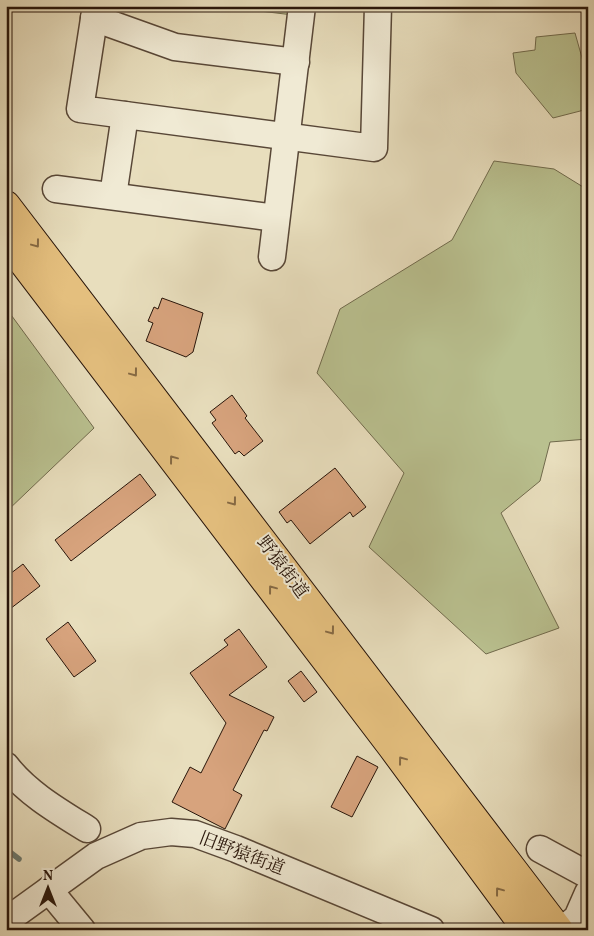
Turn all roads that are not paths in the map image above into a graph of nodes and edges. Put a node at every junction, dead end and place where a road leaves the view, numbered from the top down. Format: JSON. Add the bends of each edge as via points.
{"nodes":[{"id":1,"x":302,"y":6,"type":"edge"},
{"id":2,"x":378,"y":6,"type":"edge"},
{"id":3,"x":95,"y":12,"type":"edge"},
{"id":4,"x":296,"y":62,"type":"junction"},
{"id":5,"x":125,"y":115,"type":"junction"},
{"id":6,"x":286,"y":136,"type":"junction"},
{"id":7,"x":56,"y":189,"type":"dead end"},
{"id":8,"x":113,"y":196,"type":"junction"},
{"id":9,"x":6,"y":205,"type":"edge"},
{"id":10,"x":276,"y":218,"type":"junction"},
{"id":11,"x":6,"y":240,"type":"edge"},
{"id":12,"x":272,"y":257,"type":"dead end"},
{"id":13,"x":6,"y":766,"type":"edge"},
{"id":14,"x":87,"y":829,"type":"dead end"},
{"id":15,"x":540,"y":849,"type":"dead end"},
{"id":16,"x":588,"y":875,"type":"edge"},
{"id":17,"x":49,"y":890,"type":"junction"},
{"id":18,"x":588,"y":893,"type":"edge"},
{"id":19,"x":6,"y":921,"type":"edge"},
{"id":20,"x":82,"y":930,"type":"edge"},
{"id":21,"x":431,"y":930,"type":"edge"},
{"id":22,"x":528,"y":930,"type":"edge"},
{"id":23,"x":561,"y":930,"type":"edge"}],
"edges":[{"from":1,"to":4,"type":"street"},
{"from":2,"to":6,"type":"street","via":[[374,148]]},
{"from":3,"to":4,"type":"street","via":[[175,47]]},
{"from":3,"to":5,"type":"street","via":[[80,109]]},
{"from":4,"to":6,"type":"street"},
{"from":5,"to":6,"type":"street"},
{"from":5,"to":8,"type":"street"},
{"from":6,"to":10,"type":"street"},
{"from":7,"to":8,"type":"street"},
{"from":8,"to":10,"type":"street"},
{"from":9,"to":23,"type":"main road","name":"野猿街道","one_way":true},
{"from":10,"to":12,"type":"street"},
{"from":22,"to":11,"type":"main road","name":"野猿街道","one_way":true,"via":[[398,754]]},
{"from":13,"to":14,"type":"street","via":[[54,808]]},
{"from":15,"to":16,"type":"street"},
{"from":17,"to":19,"type":"street","name":"旧野猿街道"},
{"from":17,"to":20,"type":"street"},
{"from":17,"to":21,"type":"street","name":"旧野猿街道","via":[[78,867],[141,836],[171,832],[195,834]]},
{"from":18,"to":23,"type":"street","via":[[577,918]]}]}
